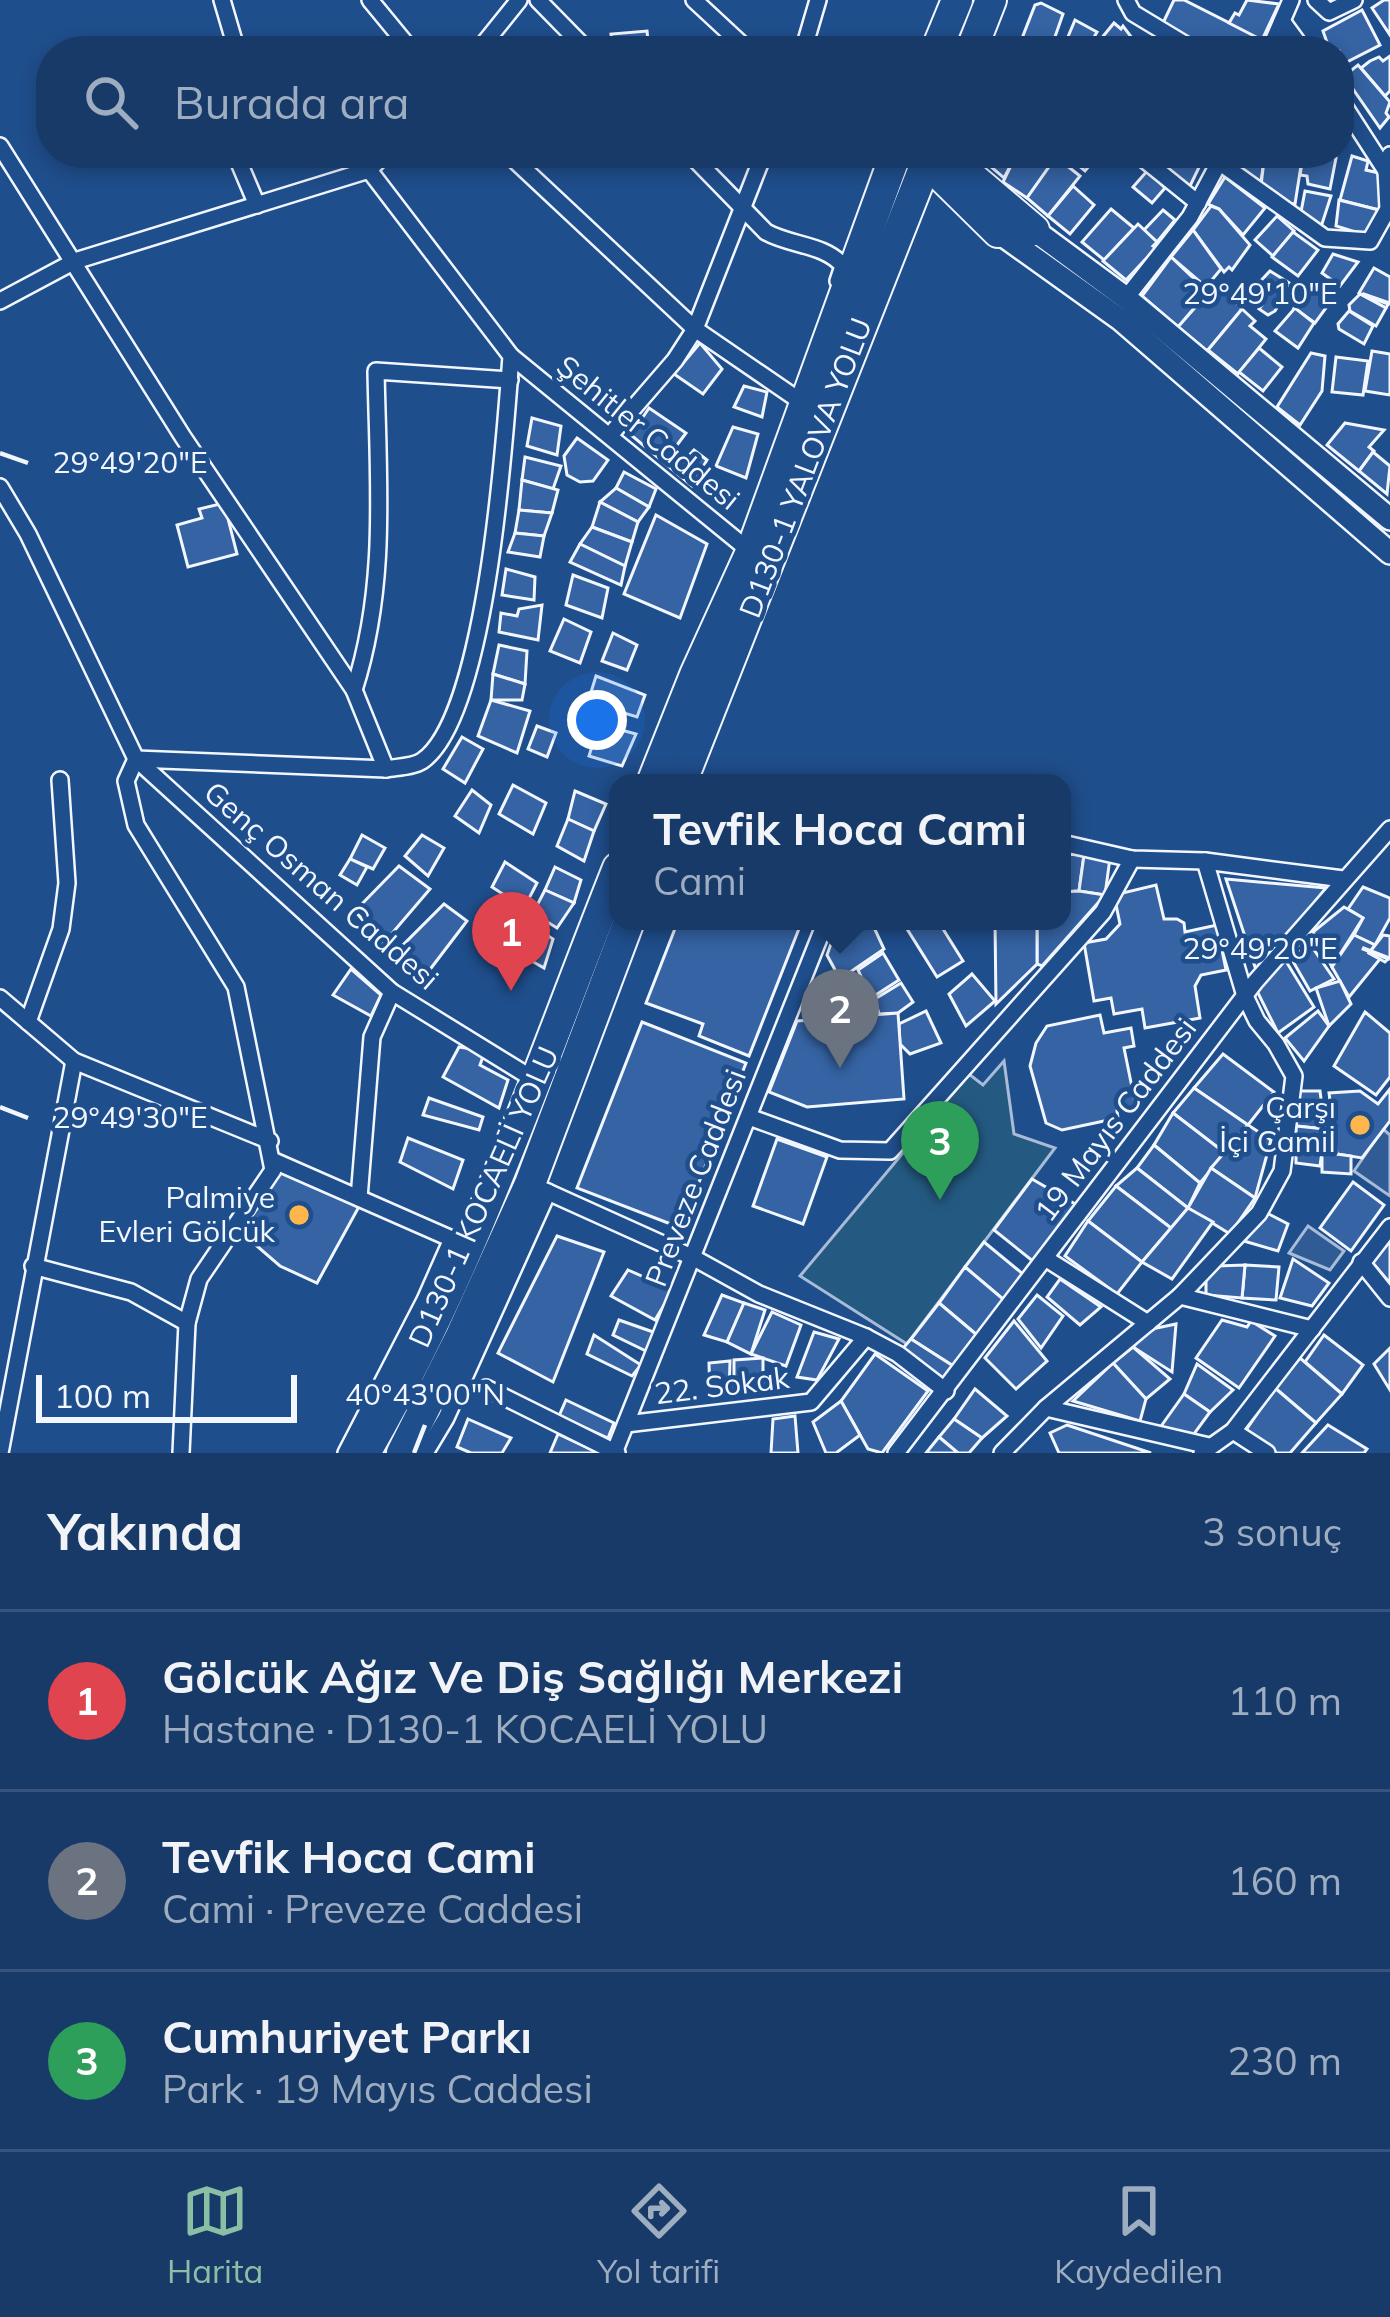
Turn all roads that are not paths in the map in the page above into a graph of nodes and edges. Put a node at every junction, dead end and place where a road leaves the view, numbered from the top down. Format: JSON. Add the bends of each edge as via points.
{"nodes":[{"id":1,"x":222,"y":0,"type":"edge"},
{"id":2,"x":370,"y":0,"type":"edge"},
{"id":3,"x":520,"y":0,"type":"edge"},
{"id":4,"x":538,"y":0,"type":"edge"},
{"id":5,"x":694,"y":0,"type":"edge"},
{"id":6,"x":818,"y":0,"type":"edge"},
{"id":7,"x":957,"y":0,"type":"edge"},
{"id":8,"x":991,"y":0,"type":"edge"},
{"id":9,"x":1126,"y":0,"type":"edge"},
{"id":10,"x":1292,"y":0,"type":"edge"},
{"id":11,"x":1316,"y":0,"type":"edge"},
{"id":12,"x":1354,"y":0,"type":"edge"},
{"id":13,"x":1282,"y":21,"type":"junction"},
{"id":14,"x":233,"y":36,"type":"edge"},
{"id":15,"x":400,"y":36,"type":"edge"},
{"id":16,"x":490,"y":36,"type":"edge"},
{"id":17,"x":573,"y":36,"type":"edge"},
{"id":18,"x":733,"y":36,"type":"edge"},
{"id":19,"x":807,"y":36,"type":"edge"},
{"id":20,"x":942,"y":36,"type":"edge"},
{"id":21,"x":981,"y":36,"type":"edge"},
{"id":22,"x":1171,"y":36,"type":"edge"},
{"id":23,"x":1276,"y":36,"type":"edge"},
{"id":24,"x":1293,"y":36,"type":"edge"},
{"id":25,"x":1354,"y":119,"type":"edge"},
{"id":26,"x":0,"y":146,"type":"edge"},
{"id":27,"x":241,"y":168,"type":"edge"},
{"id":28,"x":523,"y":168,"type":"edge"},
{"id":29,"x":704,"y":168,"type":"edge"},
{"id":30,"x":758,"y":168,"type":"edge"},
{"id":31,"x":890,"y":168,"type":"edge"},
{"id":32,"x":923,"y":168,"type":"edge"},
{"id":33,"x":940,"y":168,"type":"edge"},
{"id":34,"x":946,"y":168,"type":"edge"},
{"id":35,"x":1155,"y":168,"type":"edge"},
{"id":36,"x":1216,"y":168,"type":"edge"},
{"id":37,"x":1234,"y":168,"type":"edge"},
{"id":38,"x":1389,"y":168,"type":"edge"},
{"id":39,"x":369,"y":170,"type":"joint"},
{"id":40,"x":911,"y":201,"type":"junction"},
{"id":41,"x":1198,"y":203,"type":"junction"},
{"id":42,"x":257,"y":205,"type":"junction"},
{"id":43,"x":742,"y":207,"type":"junction"},
{"id":44,"x":1034,"y":230,"type":"joint"},
{"id":45,"x":998,"y":232,"type":"junction"},
{"id":46,"x":75,"y":261,"type":"junction"},
{"id":47,"x":1126,"y":298,"type":"junction"},
{"id":48,"x":0,"y":301,"type":"edge"},
{"id":49,"x":695,"y":329,"type":"junction"},
{"id":50,"x":512,"y":356,"type":"junction"},
{"id":51,"x":510,"y":380,"type":"junction"},
{"id":52,"x":798,"y":400,"type":"junction"},
{"id":53,"x":610,"y":434,"type":"junction"},
{"id":54,"x":0,"y":487,"type":"edge"},
{"id":55,"x":1390,"y":519,"type":"edge"},
{"id":56,"x":751,"y":552,"type":"junction"},
{"id":57,"x":1390,"y":553,"type":"edge"},
{"id":58,"x":354,"y":690,"type":"junction"},
{"id":59,"x":136,"y":759,"type":"junction"},
{"id":60,"x":386,"y":769,"type":"junction"},
{"id":61,"x":656,"y":774,"type":"edge"},
{"id":62,"x":685,"y":774,"type":"edge"},
{"id":63,"x":60,"y":780,"type":"dead end"},
{"id":64,"x":1390,"y":829,"type":"edge"},
{"id":65,"x":1071,"y":845,"type":"edge"},
{"id":66,"x":1132,"y":860,"type":"junction"},
{"id":67,"x":1205,"y":861,"type":"junction"},
{"id":68,"x":1343,"y":879,"type":"junction"},
{"id":69,"x":609,"y":892,"type":"edge"},
{"id":70,"x":626,"y":930,"type":"edge"},
{"id":71,"x":822,"y":930,"type":"edge"},
{"id":72,"x":392,"y":992,"type":"junction"},
{"id":73,"x":1244,"y":996,"type":"junction"},
{"id":74,"x":0,"y":998,"type":"edge"},
{"id":75,"x":28,"y":1022,"type":"junction"},
{"id":76,"x":74,"y":1061,"type":"junction"},
{"id":77,"x":538,"y":1082,"type":"junction"},
{"id":78,"x":749,"y":1117,"type":"junction"},
{"id":79,"x":270,"y":1141,"type":"junction"},
{"id":80,"x":272,"y":1160,"type":"junction"},
{"id":81,"x":539,"y":1188,"type":"junction"},
{"id":82,"x":359,"y":1198,"type":"junction"},
{"id":83,"x":1390,"y":1227,"type":"edge"},
{"id":84,"x":460,"y":1243,"type":"junction"},
{"id":85,"x":694,"y":1258,"type":"junction"},
{"id":86,"x":1045,"y":1258,"type":"junction"},
{"id":87,"x":1361,"y":1262,"type":"junction"},
{"id":88,"x":33,"y":1266,"type":"junction"},
{"id":89,"x":1180,"y":1296,"type":"junction"},
{"id":90,"x":1390,"y":1298,"type":"edge"},
{"id":91,"x":1148,"y":1323,"type":"junction"},
{"id":92,"x":187,"y":1324,"type":"junction"},
{"id":93,"x":1312,"y":1329,"type":"junction"},
{"id":94,"x":866,"y":1337,"type":"junction"},
{"id":95,"x":486,"y":1388,"type":"dead end"},
{"id":96,"x":946,"y":1391,"type":"junction"},
{"id":97,"x":1046,"y":1408,"type":"junction"},
{"id":98,"x":626,"y":1424,"type":"junction"},
{"id":99,"x":1233,"y":1431,"type":"junction"},
{"id":100,"x":1206,"y":1450,"type":"edge"},
{"id":101,"x":616,"y":1452,"type":"edge"},
{"id":102,"x":0,"y":1453,"type":"edge"},
{"id":103,"x":181,"y":1453,"type":"edge"},
{"id":104,"x":346,"y":1453,"type":"edge"},
{"id":105,"x":365,"y":1453,"type":"edge"},
{"id":106,"x":402,"y":1453,"type":"edge"},
{"id":107,"x":425,"y":1453,"type":"edge"},
{"id":108,"x":896,"y":1453,"type":"edge"},
{"id":109,"x":1002,"y":1453,"type":"edge"},
{"id":110,"x":1267,"y":1453,"type":"edge"}],
"edges":[{"from":1,"to":14,"type":"street"},
{"from":2,"to":15,"type":"street"},
{"from":3,"to":16,"type":"street"},
{"from":4,"to":17,"type":"street"},
{"from":5,"to":18,"type":"street"},
{"from":6,"to":19,"type":"street"},
{"from":7,"to":20,"type":"highway"},
{"from":8,"to":21,"type":"highway"},
{"from":9,"to":22,"type":"street"},
{"from":10,"to":13,"type":"street"},
{"from":11,"to":12,"type":"street","via":[[1329,12]]},
{"from":13,"to":23,"type":"street"},
{"from":13,"to":24,"type":"street"},
{"from":25,"to":38,"type":"street"},
{"from":26,"to":46,"type":"street"},
{"from":27,"to":42,"type":"street"},
{"from":28,"to":49,"type":"street"},
{"from":29,"to":43,"type":"street"},
{"from":30,"to":43,"type":"street"},
{"from":31,"to":52,"type":"highway"},
{"from":32,"to":40,"type":"highway","name":"D130-1 YALOVA YOLU"},
{"from":33,"to":45,"type":"highway"},
{"from":34,"to":44,"type":"highway"},
{"from":35,"to":41,"type":"street"},
{"from":36,"to":41,"type":"street"},
{"from":37,"to":38,"type":"street","via":[[1325,238],[1370,241],[1388,209]]},
{"from":39,"to":42,"type":"street"},
{"from":39,"to":50,"type":"street","name":"Şehitler Caddesi"},
{"from":40,"to":45,"type":"highway","via":[[950,207]]},
{"from":40,"to":62,"type":"highway","name":"D130-1 YALOVA YOLU"},
{"from":41,"to":47,"type":"street"},
{"from":42,"to":46,"type":"street"},
{"from":43,"to":49,"type":"street"},
{"from":43,"to":52,"type":"street","via":[[781,241],[833,254],[844,266]]},
{"from":44,"to":47,"type":"main road"},
{"from":45,"to":57,"type":"main road","via":[[1121,320]]},
{"from":46,"to":48,"type":"street"},
{"from":46,"to":58,"type":"street"},
{"from":47,"to":55,"type":"main road"},
{"from":49,"to":52,"type":"street"},
{"from":49,"to":53,"type":"street"},
{"from":50,"to":51,"type":"street"},
{"from":50,"to":53,"type":"street","name":"Şehitler Caddesi"},
{"from":51,"to":58,"type":"street","via":[[376,371],[379,571]]},
{"from":51,"to":60,"type":"street","via":[[490,573],[465,682],[441,741],[420,764]]},
{"from":52,"to":56,"type":"highway"},
{"from":53,"to":56,"type":"street","name":"Şehitler Caddesi"},
{"from":54,"to":59,"type":"street"},
{"from":56,"to":61,"type":"highway"},
{"from":58,"to":60,"type":"street"},
{"from":59,"to":60,"type":"street"},
{"from":59,"to":72,"type":"street","name":"Genç Osman Caddesi"},
{"from":59,"to":79,"type":"street","via":[[126,781],[136,825],[236,987]]},
{"from":63,"to":75,"type":"street","via":[[62,929]]},
{"from":64,"to":68,"type":"street","name":"19 Mayıs Caddesi"},
{"from":65,"to":66,"type":"street"},
{"from":66,"to":67,"type":"street"},
{"from":66,"to":78,"type":"street","via":[[1103,912],[890,1151],[840,1150]]},
{"from":67,"to":68,"type":"street"},
{"from":67,"to":73,"type":"street"},
{"from":68,"to":73,"type":"street","name":"19 Mayıs Caddesi"},
{"from":69,"to":77,"type":"highway","name":"D130-1 KOCAELİ YOLU"},
{"from":70,"to":81,"type":"highway"},
{"from":71,"to":78,"type":"street","name":"Preveze Caddesi"},
{"from":72,"to":77,"type":"street","name":"Genç Osman Caddesi"},
{"from":72,"to":82,"type":"street","via":[[372,1037]]},
{"from":73,"to":86,"type":"street","name":"19 Mayıs Caddesi"},
{"from":73,"to":89,"type":"street","via":[[1294,1076],[1282,1171],[1259,1213]]},
{"from":74,"to":75,"type":"street"},
{"from":75,"to":76,"type":"street"},
{"from":76,"to":79,"type":"street"},
{"from":76,"to":88,"type":"street"},
{"from":77,"to":84,"type":"highway","name":"D130-1 KOCAELİ YOLU"},
{"from":78,"to":85,"type":"street","name":"Preveze Caddesi"},
{"from":79,"to":80,"type":"street"},
{"from":80,"to":82,"type":"street"},
{"from":80,"to":92,"type":"street","via":[[273,1170],[199,1279]]},
{"from":81,"to":85,"type":"street"},
{"from":81,"to":106,"type":"highway"},
{"from":81,"to":107,"type":"street"},
{"from":82,"to":84,"type":"street"},
{"from":83,"to":87,"type":"street"},
{"from":84,"to":104,"type":"street"},
{"from":84,"to":105,"type":"highway","name":"D130-1 KOCAELİ YOLU"},
{"from":85,"to":94,"type":"street"},
{"from":85,"to":98,"type":"street","name":"Preveze Caddesi"},
{"from":86,"to":91,"type":"street"},
{"from":86,"to":96,"type":"street","name":"19 Mayıs Caddesi"},
{"from":87,"to":90,"type":"street"},
{"from":87,"to":93,"type":"street"},
{"from":88,"to":92,"type":"street","via":[[131,1292]]},
{"from":88,"to":102,"type":"street"},
{"from":89,"to":91,"type":"street"},
{"from":89,"to":93,"type":"street"},
{"from":91,"to":97,"type":"street"},
{"from":92,"to":103,"type":"street"},
{"from":93,"to":99,"type":"street"},
{"from":94,"to":96,"type":"street"},
{"from":94,"to":98,"type":"street","name":"22. Sokak","via":[[811,1402]]},
{"from":95,"to":101,"type":"street"},
{"from":96,"to":108,"type":"street","name":"19 Mayıs Caddesi"},
{"from":97,"to":100,"type":"street"},
{"from":97,"to":109,"type":"street"},
{"from":98,"to":101,"type":"street","name":"Preveze Caddesi"},
{"from":99,"to":100,"type":"street"},
{"from":99,"to":110,"type":"street"}]}
